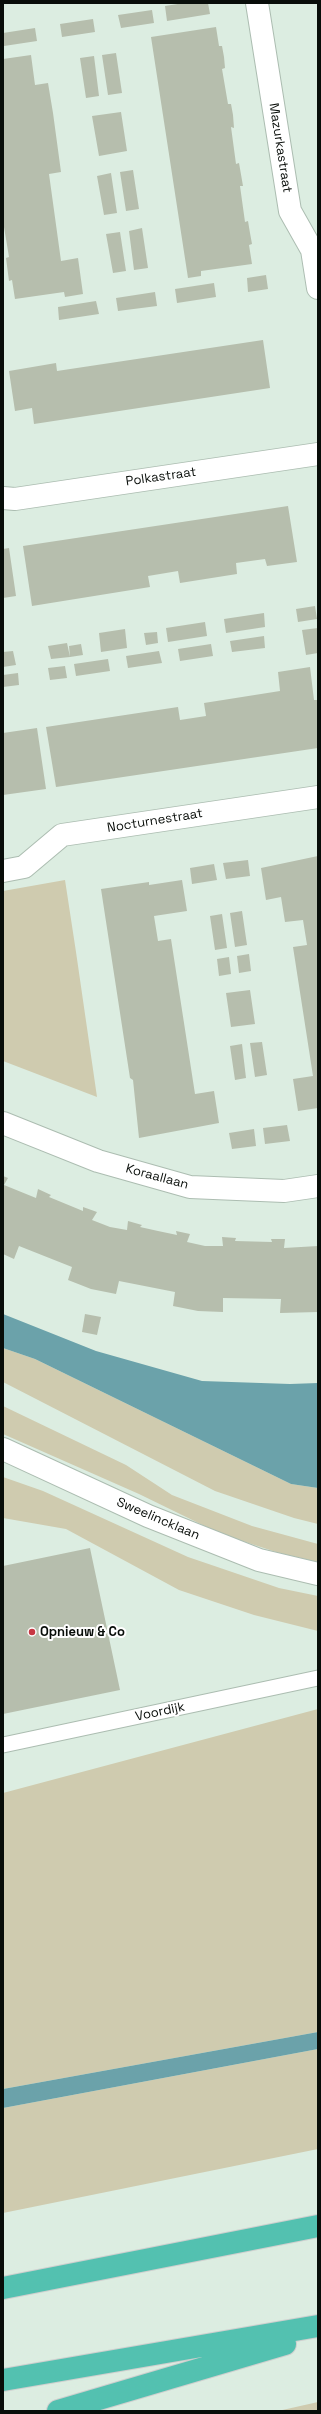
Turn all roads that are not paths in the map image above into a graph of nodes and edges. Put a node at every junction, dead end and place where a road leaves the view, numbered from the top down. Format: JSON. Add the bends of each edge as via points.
{"nodes":[{"id":1,"x":257,"y":3,"type":"edge"},
{"id":2,"x":318,"y":288,"type":"edge"},
{"id":3,"x":318,"y":454,"type":"edge"},
{"id":4,"x":3,"y":498,"type":"edge"},
{"id":5,"x":318,"y":797,"type":"edge"},
{"id":6,"x":3,"y":871,"type":"edge"},
{"id":7,"x":3,"y":1123,"type":"edge"},
{"id":8,"x":318,"y":1186,"type":"edge"},
{"id":9,"x":3,"y":1449,"type":"edge"},
{"id":10,"x":318,"y":1574,"type":"edge"},
{"id":11,"x":318,"y":1678,"type":"edge"},
{"id":12,"x":3,"y":1745,"type":"edge"},
{"id":13,"x":318,"y":2226,"type":"edge"},
{"id":14,"x":3,"y":2288,"type":"edge"},
{"id":15,"x":318,"y":2326,"type":"edge"},
{"id":16,"x":318,"y":2334,"type":"edge"},
{"id":17,"x":3,"y":2380,"type":"edge"},
{"id":18,"x":58,"y":2411,"type":"edge"}],
"edges":[{"from":1,"to":2,"type":"street","name":"Mazurkastraat","via":[[290,211],[312,250]]},
{"from":3,"to":4,"type":"street","name":"Polkastraat","via":[[15,499]]},
{"from":5,"to":6,"type":"street","name":"Nocturnestraat","via":[[62,835],[24,867]]},
{"from":7,"to":8,"type":"street","name":"Koraallaan","via":[[98,1161],[190,1187],[284,1191]]},
{"from":9,"to":10,"type":"street","name":"Sweelincklaan","via":[[148,1516],[259,1560]]},
{"from":11,"to":12,"type":"lane","name":"Voordijk"},
{"from":13,"to":14,"type":"highway"},
{"from":15,"to":17,"type":"highway"},
{"from":16,"to":18,"type":"highway"}]}
